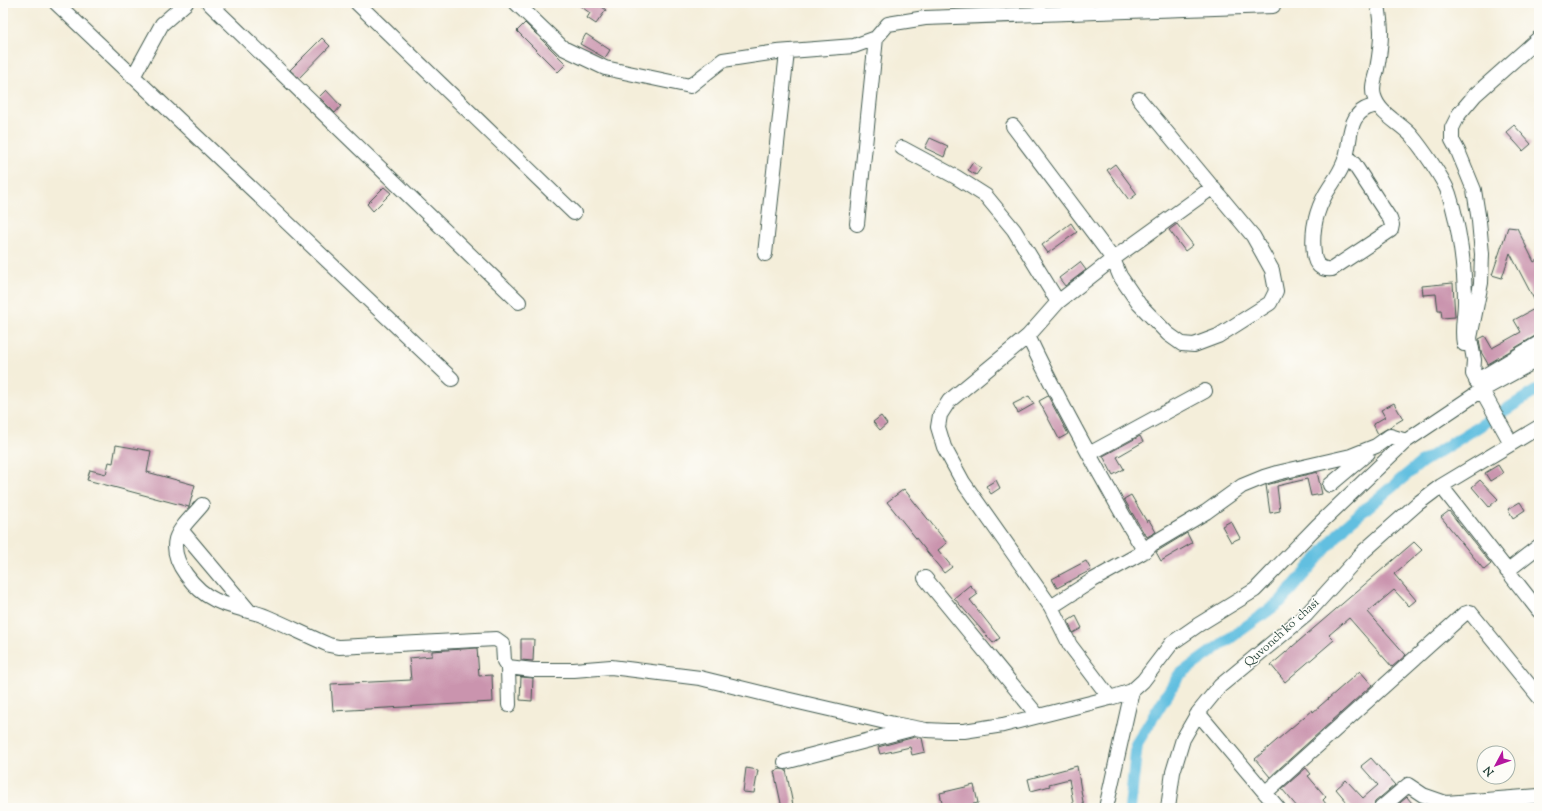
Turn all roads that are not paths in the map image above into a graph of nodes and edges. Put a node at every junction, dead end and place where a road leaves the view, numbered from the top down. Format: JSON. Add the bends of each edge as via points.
{"nodes":[{"id":1,"x":56,"y":3,"type":"edge"},
{"id":2,"x":186,"y":3,"type":"edge"},
{"id":3,"x":209,"y":3,"type":"edge"},
{"id":4,"x":357,"y":3,"type":"edge"},
{"id":5,"x":516,"y":3,"type":"edge"},
{"id":6,"x":1378,"y":3,"type":"edge"},
{"id":7,"x":1273,"y":6,"type":"dead end"},
{"id":8,"x":876,"y":38,"type":"junction"},
{"id":9,"x":1539,"y":38,"type":"edge"},
{"id":10,"x":787,"y":52,"type":"junction"},
{"id":11,"x":133,"y":77,"type":"junction"},
{"id":12,"x":1139,"y":99,"type":"dead end"},
{"id":13,"x":1378,"y":105,"type":"junction"},
{"id":14,"x":1013,"y":126,"type":"dead end"},
{"id":15,"x":902,"y":148,"type":"dead end"},
{"id":16,"x":1345,"y":159,"type":"junction"},
{"id":17,"x":1213,"y":187,"type":"junction"},
{"id":18,"x":574,"y":213,"type":"dead end"},
{"id":19,"x":857,"y":224,"type":"dead end"},
{"id":20,"x":765,"y":254,"type":"dead end"},
{"id":21,"x":1113,"y":259,"type":"junction"},
{"id":22,"x":519,"y":302,"type":"dead end"},
{"id":23,"x":1058,"y":302,"type":"junction"},
{"id":24,"x":1028,"y":336,"type":"junction"},
{"id":25,"x":1539,"y":344,"type":"edge"},
{"id":26,"x":1539,"y":359,"type":"edge"},
{"id":27,"x":452,"y":379,"type":"dead end"},
{"id":28,"x":1477,"y":382,"type":"junction"},
{"id":29,"x":1206,"y":391,"type":"dead end"},
{"id":30,"x":1539,"y":427,"type":"edge"},
{"id":31,"x":1406,"y":441,"type":"junction"},
{"id":32,"x":1511,"y":443,"type":"junction"},
{"id":33,"x":1376,"y":446,"type":"junction"},
{"id":34,"x":1089,"y":454,"type":"junction"},
{"id":35,"x":1330,"y":485,"type":"dead end"},
{"id":36,"x":1441,"y":486,"type":"junction"},
{"id":37,"x":202,"y":505,"type":"dead end"},
{"id":38,"x":181,"y":530,"type":"junction"},
{"id":39,"x":1539,"y":546,"type":"edge"},
{"id":40,"x":1145,"y":551,"type":"junction"},
{"id":41,"x":1506,"y":571,"type":"junction"},
{"id":42,"x":925,"y":578,"type":"dead end"},
{"id":43,"x":1051,"y":607,"type":"junction"},
{"id":44,"x":249,"y":611,"type":"junction"},
{"id":45,"x":1539,"y":611,"type":"edge"},
{"id":46,"x":508,"y":667,"type":"junction"},
{"id":47,"x":1132,"y":691,"type":"junction"},
{"id":48,"x":1539,"y":697,"type":"edge"},
{"id":49,"x":1110,"y":698,"type":"junction"},
{"id":50,"x":509,"y":705,"type":"dead end"},
{"id":51,"x":1198,"y":713,"type":"junction"},
{"id":52,"x":1038,"y":716,"type":"junction"},
{"id":53,"x":916,"y":728,"type":"junction"},
{"id":54,"x":785,"y":762,"type":"dead end"},
{"id":55,"x":1265,"y":793,"type":"junction"},
{"id":56,"x":1539,"y":796,"type":"edge"},
{"id":57,"x":1106,"y":808,"type":"edge"},
{"id":58,"x":1168,"y":808,"type":"edge"},
{"id":59,"x":1278,"y":808,"type":"edge"},
{"id":60,"x":1381,"y":808,"type":"edge"}],
"edges":[{"from":1,"to":11,"type":"street"},
{"from":2,"to":11,"type":"street","via":[[162,24]]},
{"from":3,"to":22,"type":"street"},
{"from":4,"to":18,"type":"street"},
{"from":5,"to":10,"type":"street","via":[[563,48],[605,68],[690,86],[723,60]]},
{"from":6,"to":13,"type":"street","via":[[1381,33],[1377,68],[1372,84],[1373,95]]},
{"from":7,"to":8,"type":"street","via":[[925,18],[888,24]]},
{"from":8,"to":10,"type":"street","via":[[854,46]]},
{"from":8,"to":19,"type":"street"},
{"from":9,"to":28,"type":"street","via":[[1475,94],[1459,114],[1452,128],[1452,140],[1474,190],[1481,247],[1481,283],[1470,338]]},
{"from":10,"to":20,"type":"street"},
{"from":11,"to":27,"type":"street"},
{"from":12,"to":17,"type":"street"},
{"from":13,"to":16,"type":"street","via":[[1362,110],[1355,119]]},
{"from":13,"to":28,"type":"street","via":[[1410,135],[1436,169],[1448,192],[1456,220],[1462,266],[1465,301],[1462,334],[1466,361]]},
{"from":14,"to":21,"type":"street"},
{"from":15,"to":23,"type":"street","via":[[986,196],[1014,230]]},
{"from":16,"to":16,"type":"street","via":[[1339,175],[1321,201],[1315,217],[1314,261],[1324,270],[1332,269],[1391,230],[1392,225],[1354,164]]},
{"from":17,"to":21,"type":"street"},
{"from":17,"to":21,"type":"street","via":[[1253,236],[1272,270],[1276,291],[1270,303],[1218,336],[1194,345],[1182,344],[1168,334],[1139,304],[1120,276]]},
{"from":21,"to":23,"type":"street"},
{"from":23,"to":24,"type":"street"},
{"from":24,"to":34,"type":"street"},
{"from":24,"to":43,"type":"street","via":[[949,401],[940,415],[938,427],[944,447],[963,482]]},
{"from":25,"to":28,"type":"street"},
{"from":26,"to":28,"type":"street"},
{"from":28,"to":31,"type":"street"},
{"from":28,"to":32,"type":"street"},
{"from":29,"to":34,"type":"street"},
{"from":30,"to":32,"type":"street","name":"Quvonch koʻchasi"},
{"from":31,"to":33,"type":"street","via":[[1390,436]]},
{"from":31,"to":47,"type":"street","via":[[1255,590],[1198,624],[1172,643],[1143,681]]},
{"from":32,"to":36,"type":"street","name":"Quvonch koʻchasi"},
{"from":33,"to":35,"type":"street"},
{"from":33,"to":40,"type":"street","via":[[1351,456],[1264,477],[1242,486]]},
{"from":34,"to":40,"type":"street"},
{"from":36,"to":41,"type":"street"},
{"from":36,"to":51,"type":"street","name":"Quvonch koʻchasi","via":[[1369,547],[1306,615],[1220,686]]},
{"from":37,"to":38,"type":"street"},
{"from":38,"to":44,"type":"street"},
{"from":38,"to":44,"type":"street","via":[[176,539],[176,555],[184,572],[214,600]]},
{"from":39,"to":41,"type":"street"},
{"from":40,"to":43,"type":"street"},
{"from":41,"to":45,"type":"street"},
{"from":42,"to":52,"type":"street"},
{"from":43,"to":49,"type":"street","via":[[1070,645]]},
{"from":44,"to":46,"type":"street","via":[[339,648],[496,639],[503,644],[504,661]]},
{"from":46,"to":50,"type":"street"},
{"from":46,"to":53,"type":"street","via":[[574,670],[611,667],[700,678]]},
{"from":47,"to":49,"type":"street"},
{"from":47,"to":57,"type":"street"},
{"from":48,"to":55,"type":"street","via":[[1470,612],[1464,614]]},
{"from":49,"to":52,"type":"street"},
{"from":51,"to":55,"type":"street"},
{"from":51,"to":58,"type":"street","name":"Quvonch koʻchasi","via":[[1183,740],[1173,772]]},
{"from":52,"to":53,"type":"street","via":[[964,731]]},
{"from":53,"to":54,"type":"street"},
{"from":55,"to":59,"type":"street"},
{"from":56,"to":60,"type":"street","via":[[1446,803],[1423,795],[1408,785]]}]}
